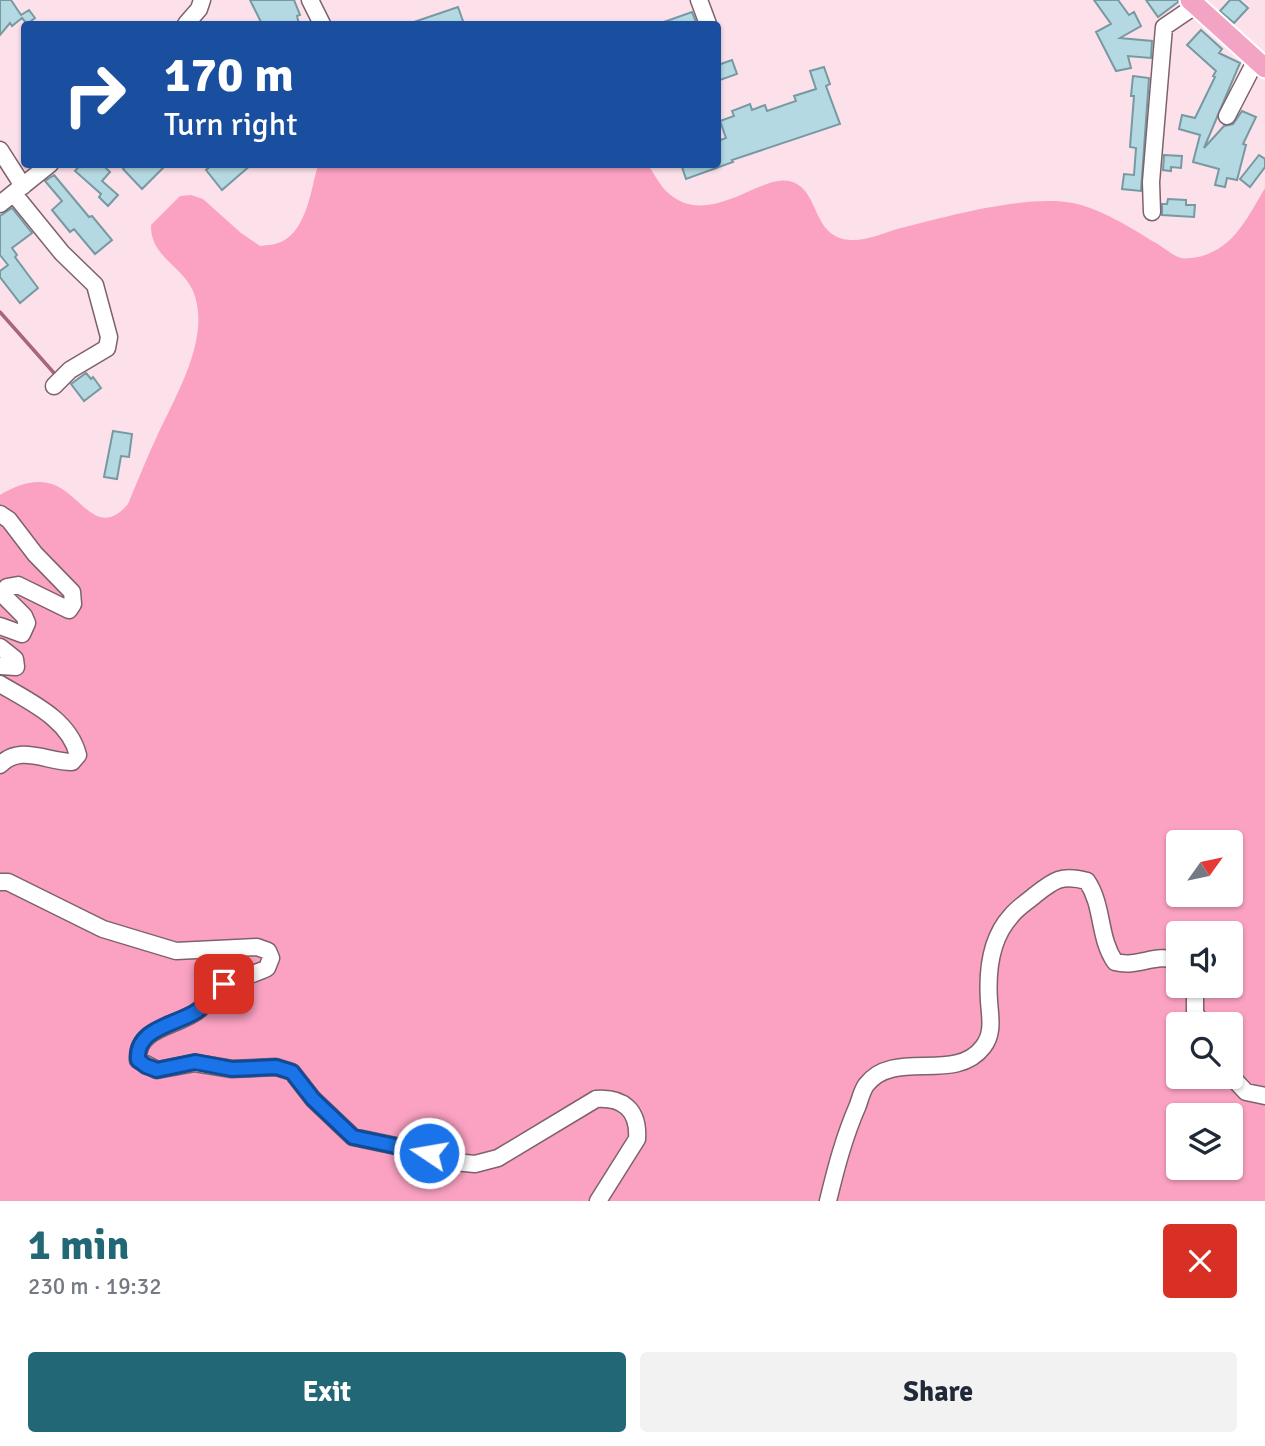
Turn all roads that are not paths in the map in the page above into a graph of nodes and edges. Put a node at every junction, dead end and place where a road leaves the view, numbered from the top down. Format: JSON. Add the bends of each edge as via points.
{"nodes":[{"id":1,"x":202,"y":0,"type":"edge"},
{"id":2,"x":310,"y":0,"type":"edge"},
{"id":3,"x":699,"y":0,"type":"edge"},
{"id":4,"x":1193,"y":3,"type":"edge"},
{"id":5,"x":189,"y":21,"type":"edge"},
{"id":6,"x":320,"y":21,"type":"edge"},
{"id":7,"x":707,"y":21,"type":"edge"},
{"id":8,"x":1261,"y":64,"type":"edge"},
{"id":9,"x":1227,"y":116,"type":"dead end"},
{"id":10,"x":0,"y":150,"type":"edge"},
{"id":11,"x":45,"y":168,"type":"edge"},
{"id":12,"x":19,"y":190,"type":"junction"},
{"id":13,"x":0,"y":204,"type":"edge"},
{"id":14,"x":1152,"y":212,"type":"dead end"},
{"id":15,"x":54,"y":386,"type":"dead end"},
{"id":16,"x":0,"y":514,"type":"edge"},
{"id":17,"x":0,"y":626,"type":"edge"},
{"id":18,"x":0,"y":647,"type":"edge"},
{"id":19,"x":0,"y":666,"type":"edge"},
{"id":20,"x":0,"y":684,"type":"edge"},
{"id":21,"x":0,"y":765,"type":"edge"},
{"id":22,"x":0,"y":882,"type":"edge"},
{"id":23,"x":1166,"y":956,"type":"edge"},
{"id":24,"x":1243,"y":1089,"type":"edge"},
{"id":25,"x":1265,"y":1096,"type":"edge"},
{"id":26,"x":598,"y":1201,"type":"edge"},
{"id":27,"x":828,"y":1201,"type":"edge"}],
"edges":[{"from":1,"to":5,"type":"street"},
{"from":2,"to":6,"type":"street"},
{"from":3,"to":7,"type":"street"},
{"from":4,"to":8,"type":"main road"},
{"from":4,"to":14,"type":"street","via":[[1164,27]]},
{"from":8,"to":9,"type":"street"},
{"from":10,"to":12,"type":"street"},
{"from":11,"to":12,"type":"street"},
{"from":12,"to":13,"type":"street"},
{"from":12,"to":15,"type":"street","via":[[62,253],[95,285],[109,337],[107,348],[70,370]]},
{"from":16,"to":17,"type":"street","via":[[72,592],[73,604],[69,610],[18,585],[7,587],[4,596],[27,623],[22,634]]},
{"from":18,"to":19,"type":"street","via":[[15,659],[16,667]]},
{"from":20,"to":21,"type":"street","via":[[67,729],[78,755],[72,762],[62,762],[21,753]]},
{"from":22,"to":26,"type":"street","via":[[8,881],[103,929],[176,951],[257,947],[268,951],[267,968],[224,984],[199,1010],[144,1039],[138,1060],[157,1070],[195,1062],[232,1069],[276,1067],[292,1072],[353,1137],[475,1164],[498,1158],[596,1099],[621,1101],[633,1114],[637,1139]]},
{"from":23,"to":27,"type":"street","via":[[1126,965],[1115,962],[1106,948],[1096,894],[1087,881],[1071,876],[1052,881],[1011,916],[998,937],[990,959],[991,1030],[983,1048],[966,1060],[883,1071],[866,1085],[843,1140]]},
{"from":24,"to":25,"type":"street"}]}
